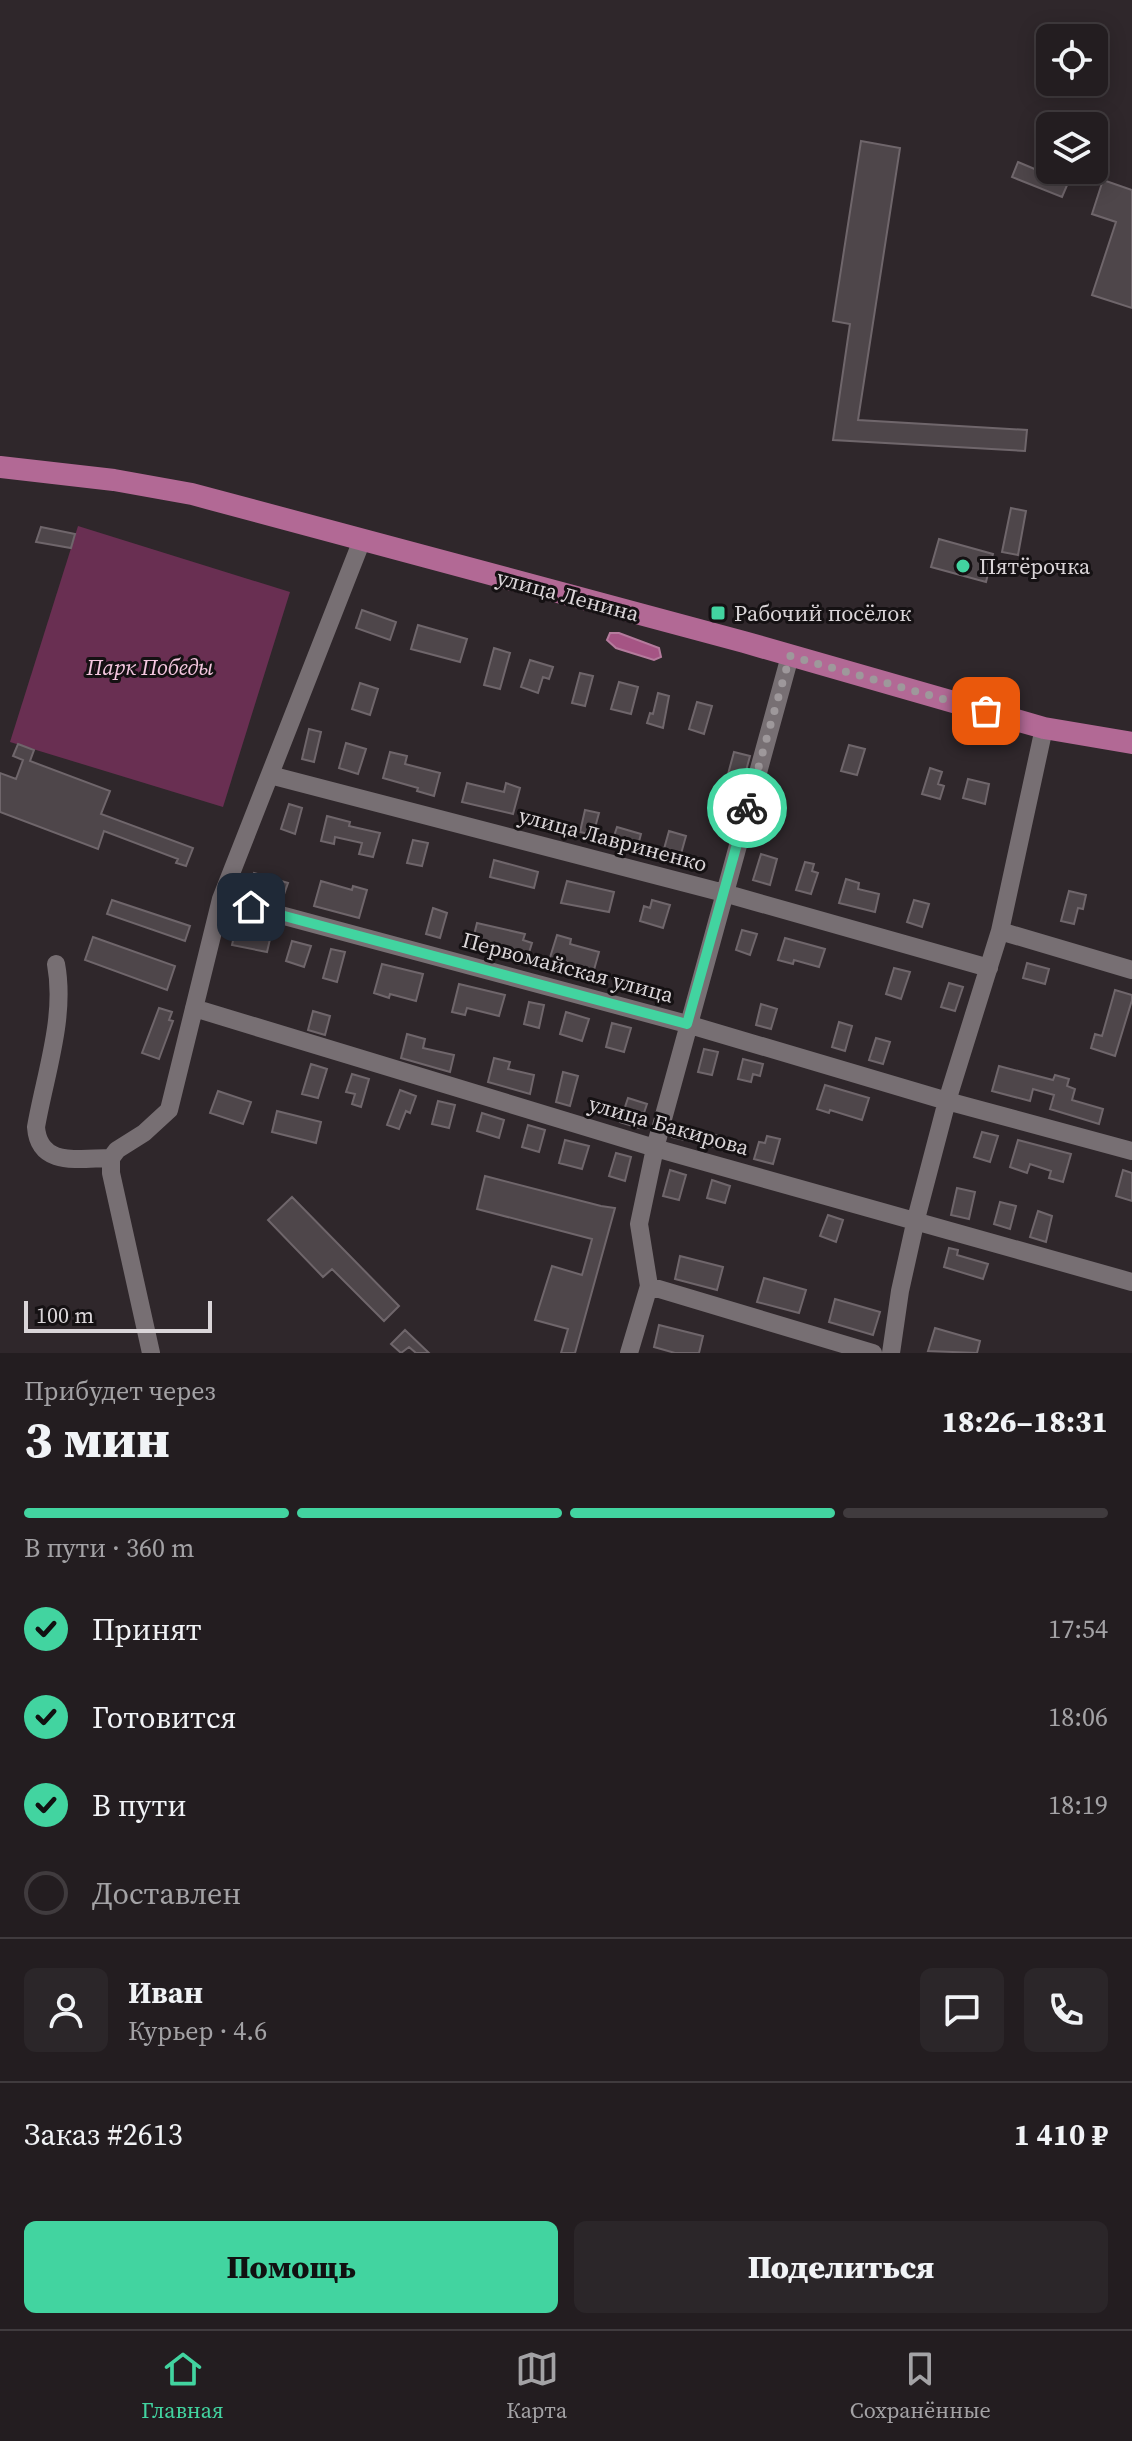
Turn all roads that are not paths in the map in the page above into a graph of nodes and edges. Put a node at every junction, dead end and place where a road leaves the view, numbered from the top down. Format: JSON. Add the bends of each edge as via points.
{"nodes":[{"id":1,"x":0,"y":467,"type":"edge"},
{"id":2,"x":362,"y":540,"type":"junction"},
{"id":3,"x":790,"y":656,"type":"junction"},
{"id":4,"x":1044,"y":728,"type":"junction"},
{"id":5,"x":1132,"y":743,"type":"edge"},
{"id":6,"x":270,"y":775,"type":"junction"},
{"id":7,"x":724,"y":893,"type":"junction"},
{"id":8,"x":221,"y":899,"type":"junction"},
{"id":9,"x":1000,"y":931,"type":"junction"},
{"id":10,"x":56,"y":964,"type":"dead end"},
{"id":11,"x":989,"y":968,"type":"junction"},
{"id":12,"x":1132,"y":970,"type":"edge"},
{"id":13,"x":194,"y":1008,"type":"junction"},
{"id":14,"x":687,"y":1024,"type":"junction"},
{"id":15,"x":947,"y":1101,"type":"junction"},
{"id":16,"x":655,"y":1148,"type":"junction"},
{"id":17,"x":1132,"y":1151,"type":"edge"},
{"id":18,"x":111,"y":1158,"type":"junction"},
{"id":19,"x":916,"y":1219,"type":"junction"},
{"id":20,"x":1132,"y":1282,"type":"edge"},
{"id":21,"x":649,"y":1286,"type":"junction"},
{"id":22,"x":151,"y":1353,"type":"edge"},
{"id":23,"x":629,"y":1353,"type":"edge"},
{"id":24,"x":873,"y":1353,"type":"edge"},
{"id":25,"x":891,"y":1353,"type":"edge"}],
"edges":[{"from":1,"to":2,"type":"main road","name":"улица Ленина","via":[[192,494]]},
{"from":2,"to":3,"type":"main road","name":"улица Ленина"},
{"from":2,"to":6,"type":"street"},
{"from":3,"to":4,"type":"main road","name":"улица Ленина"},
{"from":3,"to":7,"type":"street"},
{"from":4,"to":5,"type":"main road","name":"улица Ленина"},
{"from":4,"to":9,"type":"street"},
{"from":6,"to":7,"type":"street","name":"улица Лавриненко"},
{"from":6,"to":8,"type":"street"},
{"from":7,"to":11,"type":"street","name":"улица Лавриненко"},
{"from":7,"to":14,"type":"street"},
{"from":8,"to":13,"type":"street"},
{"from":8,"to":14,"type":"street","name":"Первомайская улица"},
{"from":9,"to":11,"type":"street"},
{"from":9,"to":12,"type":"street"},
{"from":10,"to":18,"type":"street","via":[[55,1032],[37,1142],[56,1157]]},
{"from":11,"to":15,"type":"street"},
{"from":13,"to":16,"type":"street","name":"улица Бакирова"},
{"from":13,"to":18,"type":"street","via":[[169,1110]]},
{"from":14,"to":15,"type":"street","name":"Первомайская улица"},
{"from":14,"to":16,"type":"street"},
{"from":15,"to":17,"type":"street","name":"Первомайская улица"},
{"from":15,"to":19,"type":"street"},
{"from":16,"to":19,"type":"street","name":"улица Бакирова"},
{"from":16,"to":21,"type":"street","via":[[639,1224]]},
{"from":18,"to":22,"type":"street"},
{"from":19,"to":20,"type":"street","name":"улица Бакирова"},
{"from":19,"to":25,"type":"street"},
{"from":21,"to":23,"type":"street"},
{"from":21,"to":24,"type":"street"}]}
